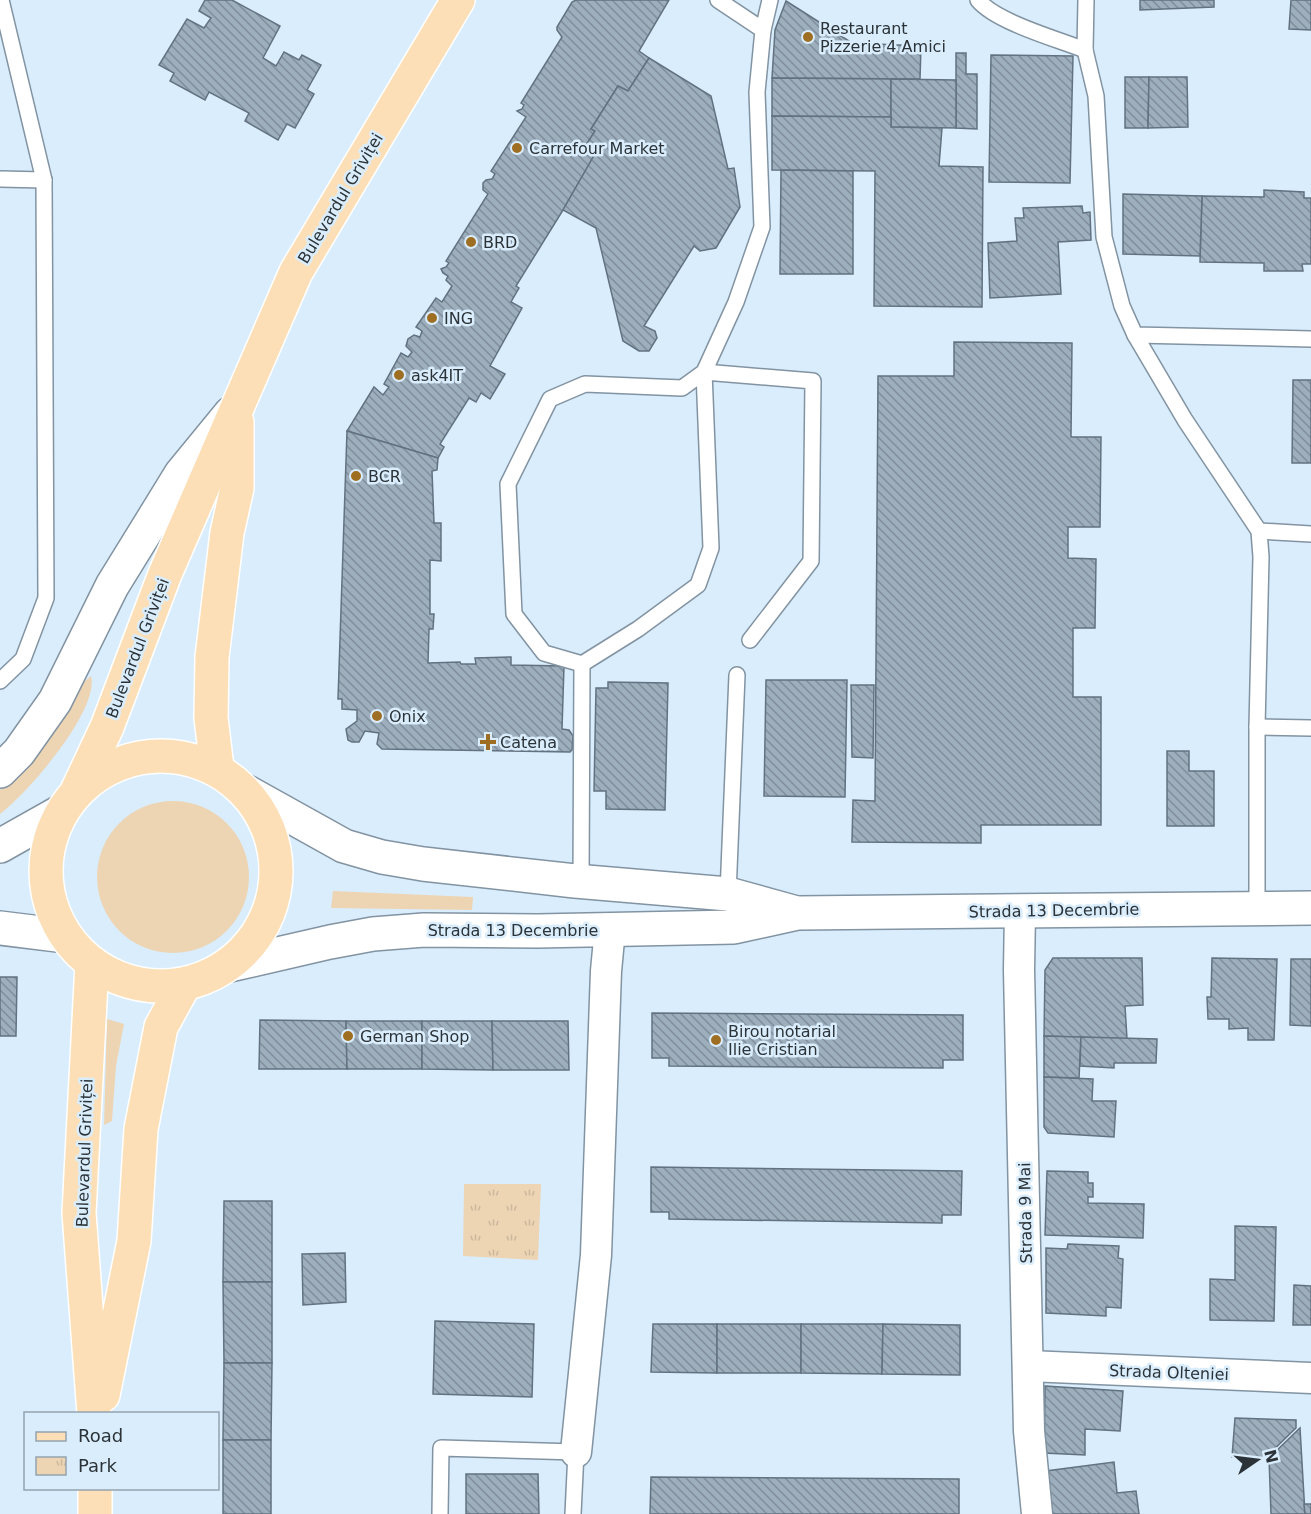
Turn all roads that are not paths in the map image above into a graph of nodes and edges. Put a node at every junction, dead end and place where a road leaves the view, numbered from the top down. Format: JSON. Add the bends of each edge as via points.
{"nodes":[{"id":1,"x":1,"y":0,"type":"edge"},
{"id":2,"x":458,"y":0,"type":"edge"},
{"id":3,"x":718,"y":0,"type":"edge"},
{"id":4,"x":770,"y":0,"type":"edge"},
{"id":5,"x":978,"y":0,"type":"edge"},
{"id":6,"x":1086,"y":0,"type":"edge"},
{"id":7,"x":763,"y":30,"type":"junction"},
{"id":8,"x":1085,"y":50,"type":"junction"},
{"id":9,"x":0,"y":179,"type":"edge"},
{"id":10,"x":44,"y":180,"type":"junction"},
{"id":11,"x":1135,"y":335,"type":"junction"},
{"id":12,"x":1311,"y":339,"type":"edge"},
{"id":13,"x":704,"y":372,"type":"junction"},
{"id":14,"x":237,"y":404,"type":"junction"},
{"id":15,"x":1259,"y":531,"type":"junction"},
{"id":16,"x":1311,"y":534,"type":"edge"},
{"id":17,"x":750,"y":640,"type":"dead end"},
{"id":18,"x":582,"y":664,"type":"junction"},
{"id":19,"x":736,"y":675,"type":"dead end"},
{"id":20,"x":0,"y":681,"type":"edge"},
{"id":21,"x":1257,"y":727,"type":"junction"},
{"id":22,"x":1311,"y":728,"type":"edge"},
{"id":23,"x":217,"y":768,"type":"junction"},
{"id":24,"x":0,"y":771,"type":"edge"},
{"id":25,"x":247,"y":792,"type":"junction"},
{"id":26,"x":69,"y":801,"type":"junction"},
{"id":27,"x":0,"y":846,"type":"edge"},
{"id":28,"x":581,"y":882,"type":"junction"},
{"id":29,"x":728,"y":894,"type":"junction"},
{"id":30,"x":1257,"y":908,"type":"junction"},
{"id":31,"x":1311,"y":908,"type":"edge"},
{"id":32,"x":1020,"y":911,"type":"junction"},
{"id":33,"x":798,"y":914,"type":"junction"},
{"id":34,"x":0,"y":928,"type":"edge"},
{"id":35,"x":610,"y":929,"type":"junction"},
{"id":36,"x":65,"y":936,"type":"junction"},
{"id":37,"x":92,"y":963,"type":"junction"},
{"id":38,"x":230,"y":965,"type":"junction"},
{"id":39,"x":184,"y":985,"type":"junction"},
{"id":40,"x":1028,"y":1366,"type":"junction"},
{"id":41,"x":1311,"y":1378,"type":"edge"},
{"id":42,"x":94,"y":1412,"type":"edge"},
{"id":43,"x":99,"y":1412,"type":"edge"},
{"id":44,"x":576,"y":1452,"type":"junction"},
{"id":45,"x":95,"y":1490,"type":"edge"},
{"id":46,"x":95,"y":1514,"type":"edge"},
{"id":47,"x":440,"y":1514,"type":"edge"},
{"id":48,"x":573,"y":1514,"type":"edge"},
{"id":49,"x":1037,"y":1514,"type":"edge"}],
"edges":[{"from":1,"to":10,"type":"lane"},
{"from":2,"to":14,"type":"main road","name":"Bulevardul Griviței","via":[[296,272]]},
{"from":3,"to":7,"type":"lane"},
{"from":4,"to":7,"type":"lane"},
{"from":5,"to":8,"type":"lane","via":[[985,9]]},
{"from":6,"to":8,"type":"lane"},
{"from":7,"to":13,"type":"lane","via":[[757,92],[762,227],[736,302]]},
{"from":8,"to":11,"type":"lane","via":[[1096,96],[1104,237],[1122,306]]},
{"from":9,"to":10,"type":"lane"},
{"from":10,"to":20,"type":"lane","via":[[46,598],[24,659]]},
{"from":11,"to":12,"type":"lane"},
{"from":11,"to":15,"type":"lane","via":[[1185,420]]},
{"from":13,"to":17,"type":"lane","via":[[813,381],[811,561]]},
{"from":13,"to":18,"type":"lane","via":[[711,548],[698,585]]},
{"from":13,"to":18,"type":"lane","via":[[682,388],[585,384],[550,399],[508,484],[514,614],[544,653]]},
{"from":14,"to":23,"type":"main road","name":"Bulevardul Griviței","via":[[237,488],[227,533],[212,657],[211,718]]},
{"from":14,"to":24,"type":"main road","via":[[181,474],[112,586],[55,701],[19,752]]},
{"from":14,"to":26,"type":"main road","name":"Bulevardul Griviței","via":[[165,574],[107,727]]},
{"from":15,"to":16,"type":"lane"},
{"from":15,"to":21,"type":"lane"},
{"from":18,"to":28,"type":"lane"},
{"from":19,"to":29,"type":"lane"},
{"from":21,"to":22,"type":"lane"},
{"from":21,"to":30,"type":"lane"},
{"from":23,"to":25,"type":"main road"},
{"from":23,"to":26,"type":"main road","via":[[181,756],[143,756],[107,768]]},
{"from":25,"to":28,"type":"main road","name":"Strada 13 Decembrie","via":[[344,846],[382,857]]},
{"from":25,"to":38,"type":"main road","via":[[268,825],[275,853],[274,901],[257,936]]},
{"from":26,"to":27,"type":"main road"},
{"from":26,"to":36,"type":"main road","name":"Bulevardul Griviței","via":[[50,841],[45,874],[51,906]]},
{"from":28,"to":29,"type":"main road","name":"Strada 13 Decembrie"},
{"from":29,"to":33,"type":"main road","name":"Strada 13 Decembrie"},
{"from":30,"to":31,"type":"main road","name":"Strada 13 Decembrie"},
{"from":30,"to":32,"type":"main road","name":"Strada 13 Decembrie"},
{"from":32,"to":33,"type":"main road","name":"Strada 13 Decembrie"},
{"from":32,"to":40,"type":"street","name":"Strada 9 Mai"},
{"from":33,"to":35,"type":"main road","name":"Strada 13 Decembrie","via":[[735,927]]},
{"from":34,"to":36,"type":"main road"},
{"from":35,"to":38,"type":"main road","name":"Strada 13 Decembrie","via":[[373,934]]},
{"from":35,"to":44,"type":"street","via":[[596,1255]]},
{"from":36,"to":37,"type":"main road","name":"Bulevardul Griviței"},
{"from":37,"to":39,"type":"main road","name":"Bulevardul Griviței","via":[[120,979],[152,986]]},
{"from":37,"to":42,"type":"main road","name":"Bulevardul Griviței","via":[[79,1213]]},
{"from":38,"to":39,"type":"main road","name":"Bulevardul Griviței"},
{"from":39,"to":43,"type":"main road","via":[[161,1027],[141,1129],[134,1241]]},
{"from":40,"to":41,"type":"street","name":"Strada Olteniei"},
{"from":40,"to":49,"type":"street","name":"Strada 9 Mai"},
{"from":44,"to":47,"type":"lane","via":[[441,1448]]},
{"from":44,"to":48,"type":"lane"},
{"from":45,"to":46,"type":"main road"}]}
